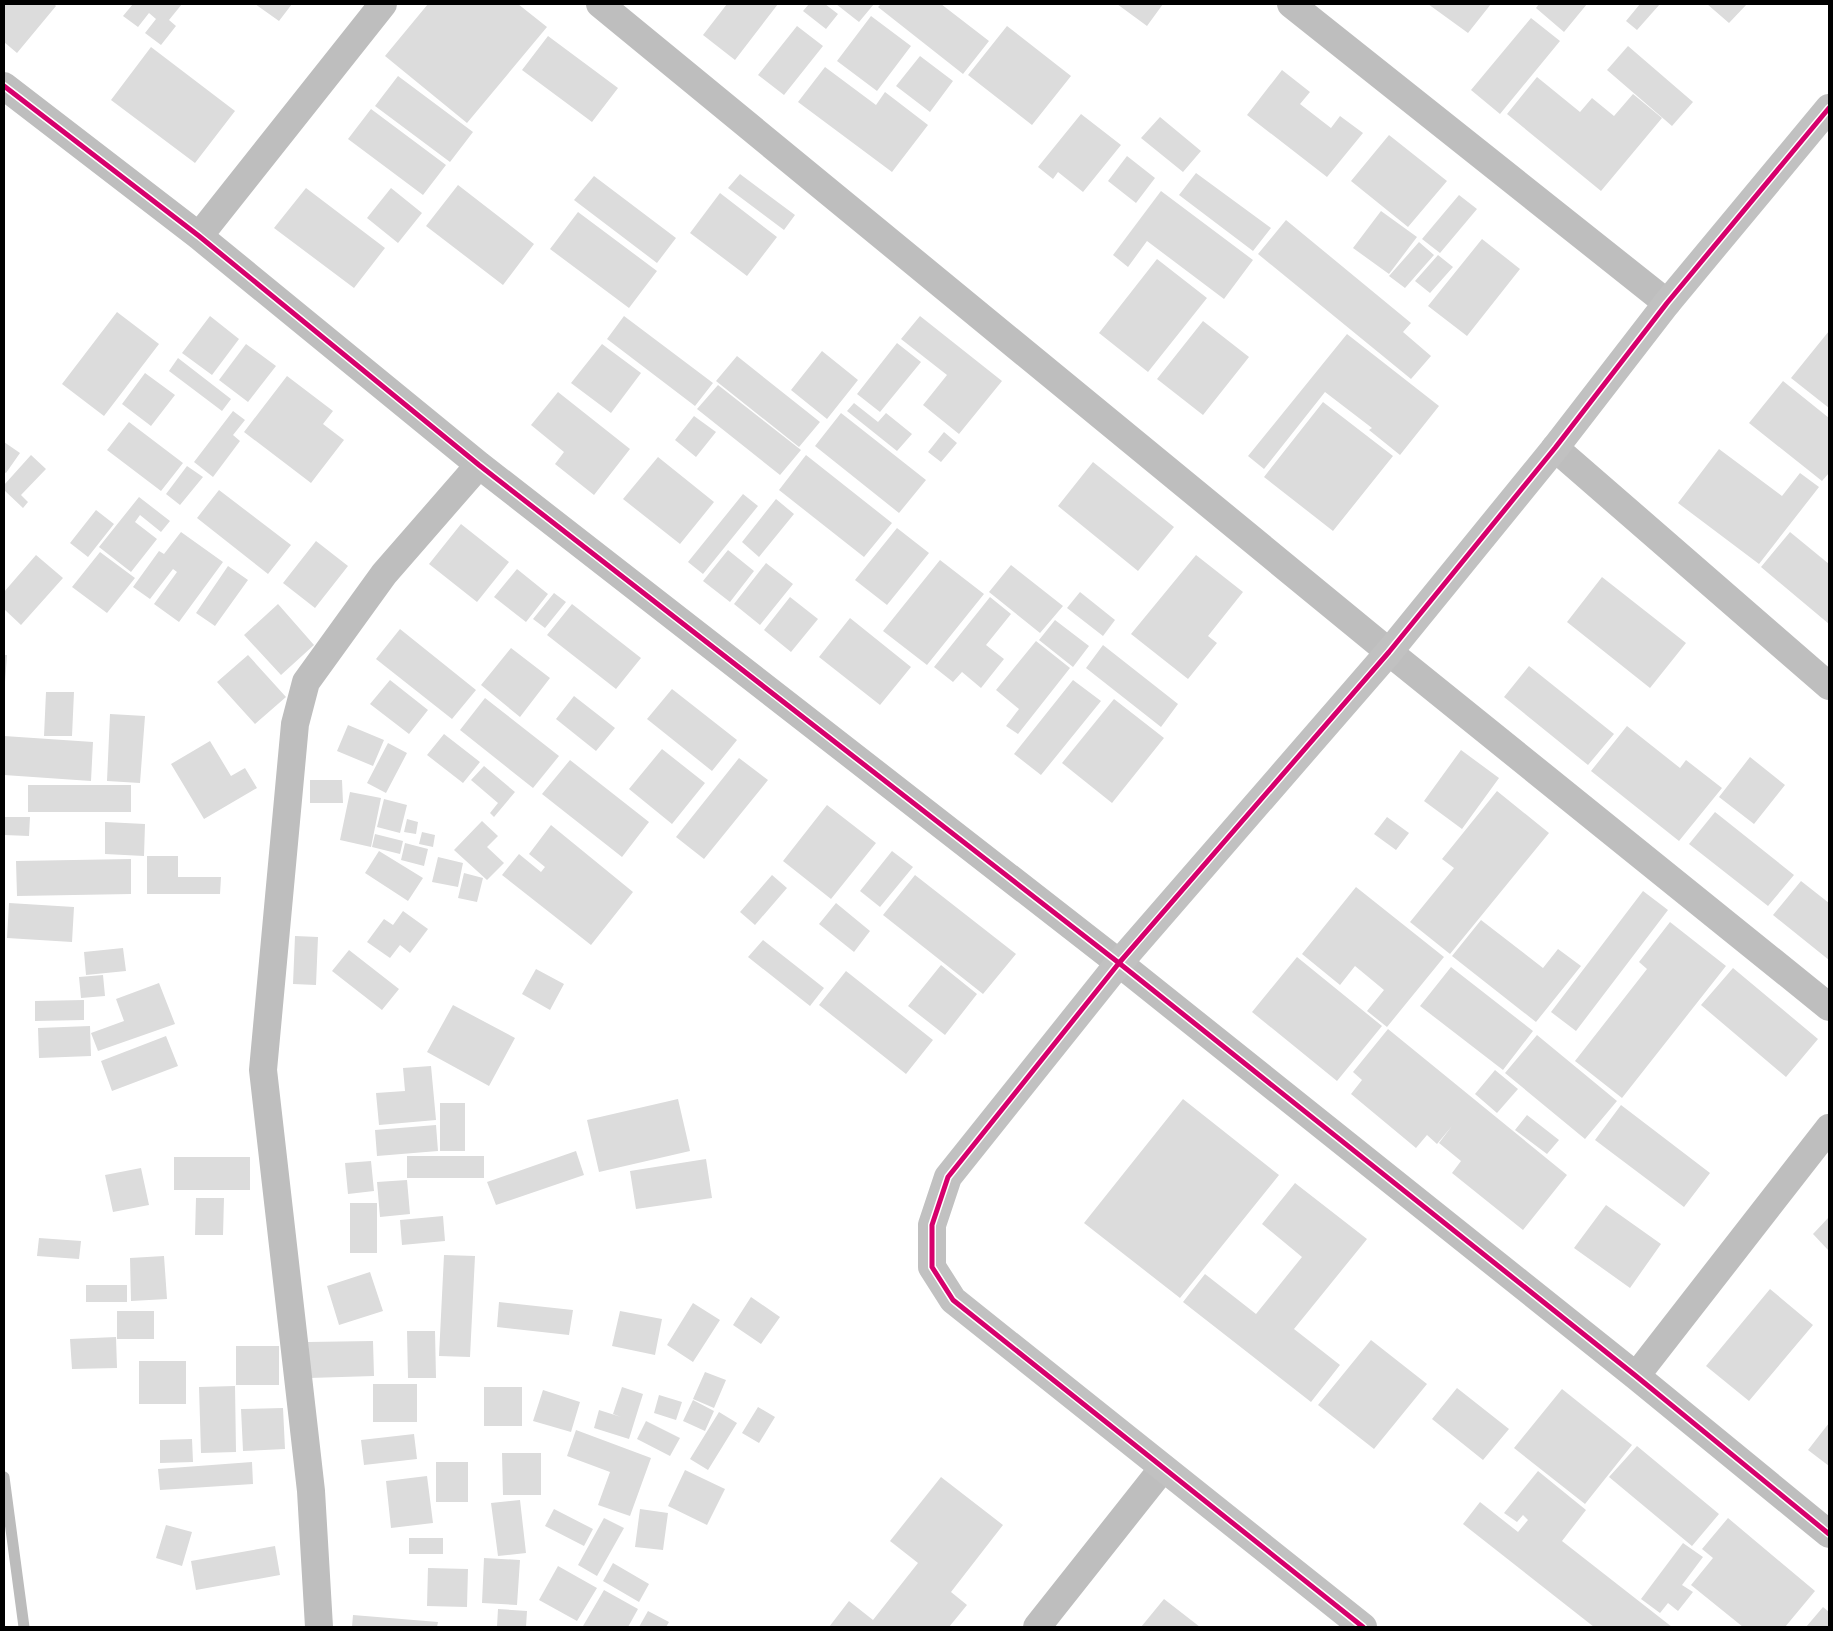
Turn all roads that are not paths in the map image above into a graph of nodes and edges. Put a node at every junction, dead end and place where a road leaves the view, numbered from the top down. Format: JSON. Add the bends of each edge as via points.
{"nodes":[{"id":1,"x":384,"y":4,"type":"edge"},
{"id":2,"x":600,"y":4,"type":"edge"},
{"id":3,"x":1291,"y":4,"type":"edge"},
{"id":4,"x":4,"y":86,"type":"edge"},
{"id":5,"x":1829,"y":108,"type":"edge"},
{"id":6,"x":200,"y":236,"type":"junction"},
{"id":7,"x":1667,"y":303,"type":"junction"},
{"id":8,"x":1555,"y":448,"type":"junction"},
{"id":9,"x":479,"y":465,"type":"junction"},
{"id":10,"x":1389,"y":652,"type":"junction"},
{"id":11,"x":1829,"y":686,"type":"edge"},
{"id":12,"x":1119,"y":963,"type":"junction"},
{"id":13,"x":1829,"y":1008,"type":"edge"},
{"id":14,"x":1829,"y":1128,"type":"edge"},
{"id":15,"x":1636,"y":1376,"type":"junction"},
{"id":16,"x":1163,"y":1468,"type":"junction"},
{"id":17,"x":1829,"y":1534,"type":"edge"},
{"id":18,"x":320,"y":1627,"type":"edge"},
{"id":19,"x":1037,"y":1627,"type":"edge"},
{"id":20,"x":1362,"y":1627,"type":"edge"}],
"edges":[{"from":1,"to":6,"type":"street"},
{"from":2,"to":10,"type":"street"},
{"from":3,"to":7,"type":"street"},
{"from":4,"to":6,"type":"street"},
{"from":5,"to":7,"type":"street"},
{"from":6,"to":9,"type":"street"},
{"from":7,"to":8,"type":"street"},
{"from":8,"to":10,"type":"street"},
{"from":8,"to":11,"type":"street"},
{"from":9,"to":12,"type":"street"},
{"from":9,"to":18,"type":"street","via":[[384,574],[306,682],[296,724],[263,1070],[311,1491]]},
{"from":10,"to":12,"type":"street"},
{"from":10,"to":13,"type":"street"},
{"from":12,"to":15,"type":"street"},
{"from":12,"to":16,"type":"street","via":[[948,1177],[932,1225],[932,1266],[953,1300]]},
{"from":14,"to":15,"type":"street"},
{"from":15,"to":17,"type":"street"},
{"from":16,"to":19,"type":"street"},
{"from":16,"to":20,"type":"street"}]}
